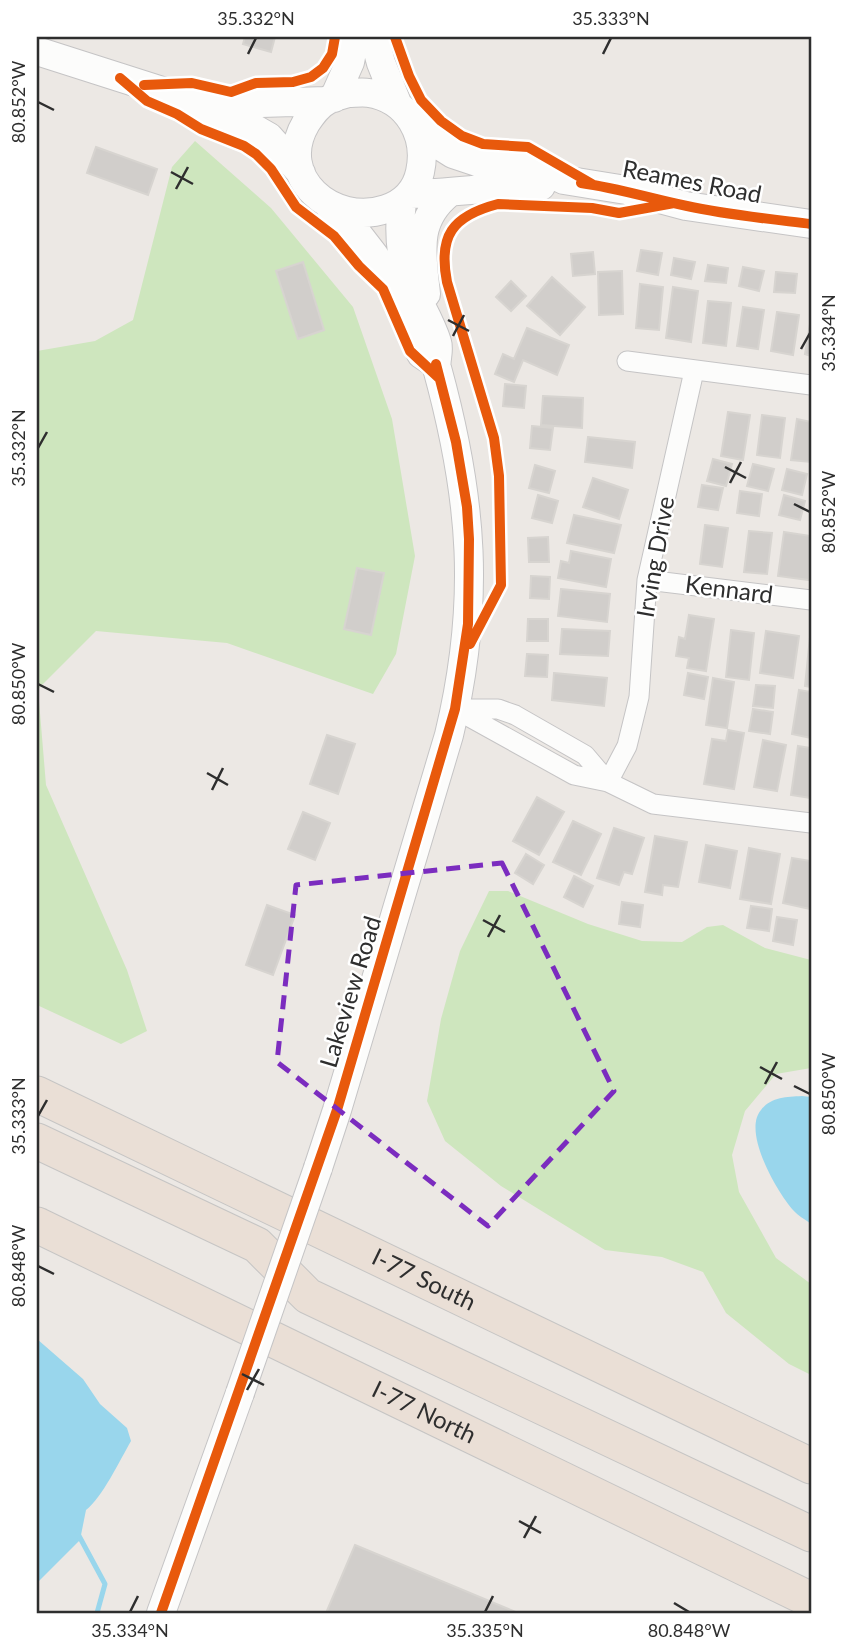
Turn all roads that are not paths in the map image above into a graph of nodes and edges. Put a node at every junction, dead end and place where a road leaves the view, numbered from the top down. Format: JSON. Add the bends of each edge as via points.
{"nodes":[{"id":1,"x":355,"y":37,"type":"edge"},
{"id":2,"x":374,"y":37,"type":"edge"},
{"id":3,"x":37,"y":51,"type":"edge"},
{"id":4,"x":178,"y":96,"type":"junction"},
{"id":5,"x":330,"y":99,"type":"junction"},
{"id":6,"x":406,"y":113,"type":"junction"},
{"id":7,"x":301,"y":173,"type":"junction"},
{"id":8,"x":564,"y":180,"type":"junction"},
{"id":9,"x":449,"y":193,"type":"junction"},
{"id":10,"x":406,"y":197,"type":"junction"},
{"id":11,"x":328,"y":206,"type":"junction"},
{"id":12,"x":811,"y":224,"type":"edge"},
{"id":13,"x":429,"y":321,"type":"junction"},
{"id":14,"x":627,"y":361,"type":"dead end"},
{"id":15,"x":436,"y":364,"type":"junction"},
{"id":16,"x":694,"y":371,"type":"junction"},
{"id":17,"x":811,"y":385,"type":"edge"},
{"id":18,"x":647,"y":580,"type":"junction"},
{"id":19,"x":811,"y":600,"type":"edge"},
{"id":20,"x":455,"y":709,"type":"junction"},
{"id":21,"x":608,"y":782,"type":"junction"},
{"id":22,"x":811,"y":823,"type":"edge"},
{"id":23,"x":37,"y":1094,"type":"edge"},
{"id":24,"x":37,"y":1141,"type":"edge"},
{"id":25,"x":37,"y":1167,"type":"edge"},
{"id":26,"x":37,"y":1224,"type":"edge"},
{"id":27,"x":205,"y":1233,"type":"junction"},
{"id":28,"x":282,"y":1271,"type":"junction"},
{"id":29,"x":361,"y":1308,"type":"junction"},
{"id":30,"x":811,"y":1466,"type":"edge"},
{"id":31,"x":811,"y":1507,"type":"edge"},
{"id":32,"x":811,"y":1534,"type":"edge"},
{"id":33,"x":811,"y":1600,"type":"edge"},
{"id":34,"x":161,"y":1613,"type":"edge"}],
"edges":[{"from":1,"to":5,"type":"main road","via":[[350,62]]},
{"from":2,"to":6,"type":"main road","via":[[380,63]]},
{"from":3,"to":4,"type":"main road"},
{"from":4,"to":5,"type":"main road","via":[[261,103]]},
{"from":4,"to":7,"type":"main road","via":[[202,111],[262,133]]},
{"from":5,"to":6,"type":"main road","via":[[370,93]]},
{"from":5,"to":7,"type":"main road","via":[[313,113],[302,131]]},
{"from":6,"to":8,"type":"main road","name":"Reames Road","via":[[453,154],[482,164],[541,169]]},
{"from":6,"to":10,"type":"main road","via":[[421,137],[423,157],[419,179]]},
{"from":7,"to":11,"type":"main road","via":[[311,192]]},
{"from":8,"to":9,"type":"main road","name":"Reames Road"},
{"from":8,"to":12,"type":"main road","name":"Reames Road","via":[[735,215]]},
{"from":9,"to":10,"type":"main road","name":"Reames Road"},
{"from":9,"to":13,"type":"main road","via":[[435,204],[426,221],[422,247]]},
{"from":10,"to":11,"type":"main road","via":[[369,214]]},
{"from":10,"to":13,"type":"main road","name":"Lakeview Road","via":[[400,246],[407,276]]},
{"from":11,"to":15,"type":"main road","name":"Lakeview Road","via":[[350,223],[374,255],[421,354]]},
{"from":13,"to":15,"type":"main road","name":"Lakeview Road","via":[[439,346]]},
{"from":14,"to":16,"type":"street"},
{"from":15,"to":20,"type":"main road","name":"Lakeview Road","via":[[456,442],[469,539],[468,624]]},
{"from":16,"to":17,"type":"street"},
{"from":16,"to":18,"type":"street","name":"Irving Drive"},
{"from":18,"to":19,"type":"street","name":"Kennard"},
{"from":18,"to":21,"type":"street","name":"Irving Drive","via":[[639,697],[627,746]]},
{"from":20,"to":21,"type":"street","via":[[498,709],[515,715],[585,755]]},
{"from":20,"to":28,"type":"main road","name":"Lakeview Road","bridge":true,"via":[[349,1071]]},
{"from":21,"to":22,"type":"street","via":[[653,804]]},
{"from":23,"to":30,"type":"highway","name":"I-77 South"},
{"from":24,"to":27,"type":"highway"},
{"from":25,"to":27,"type":"highway"},
{"from":26,"to":33,"type":"highway","name":"I-77 North"},
{"from":27,"to":28,"type":"highway","via":[[257,1245]]},
{"from":28,"to":29,"type":"highway","via":[[315,1275]]},
{"from":28,"to":34,"type":"main road","name":"Lakeview Road","bridge":true},
{"from":29,"to":31,"type":"highway"},
{"from":29,"to":32,"type":"highway"}]}
